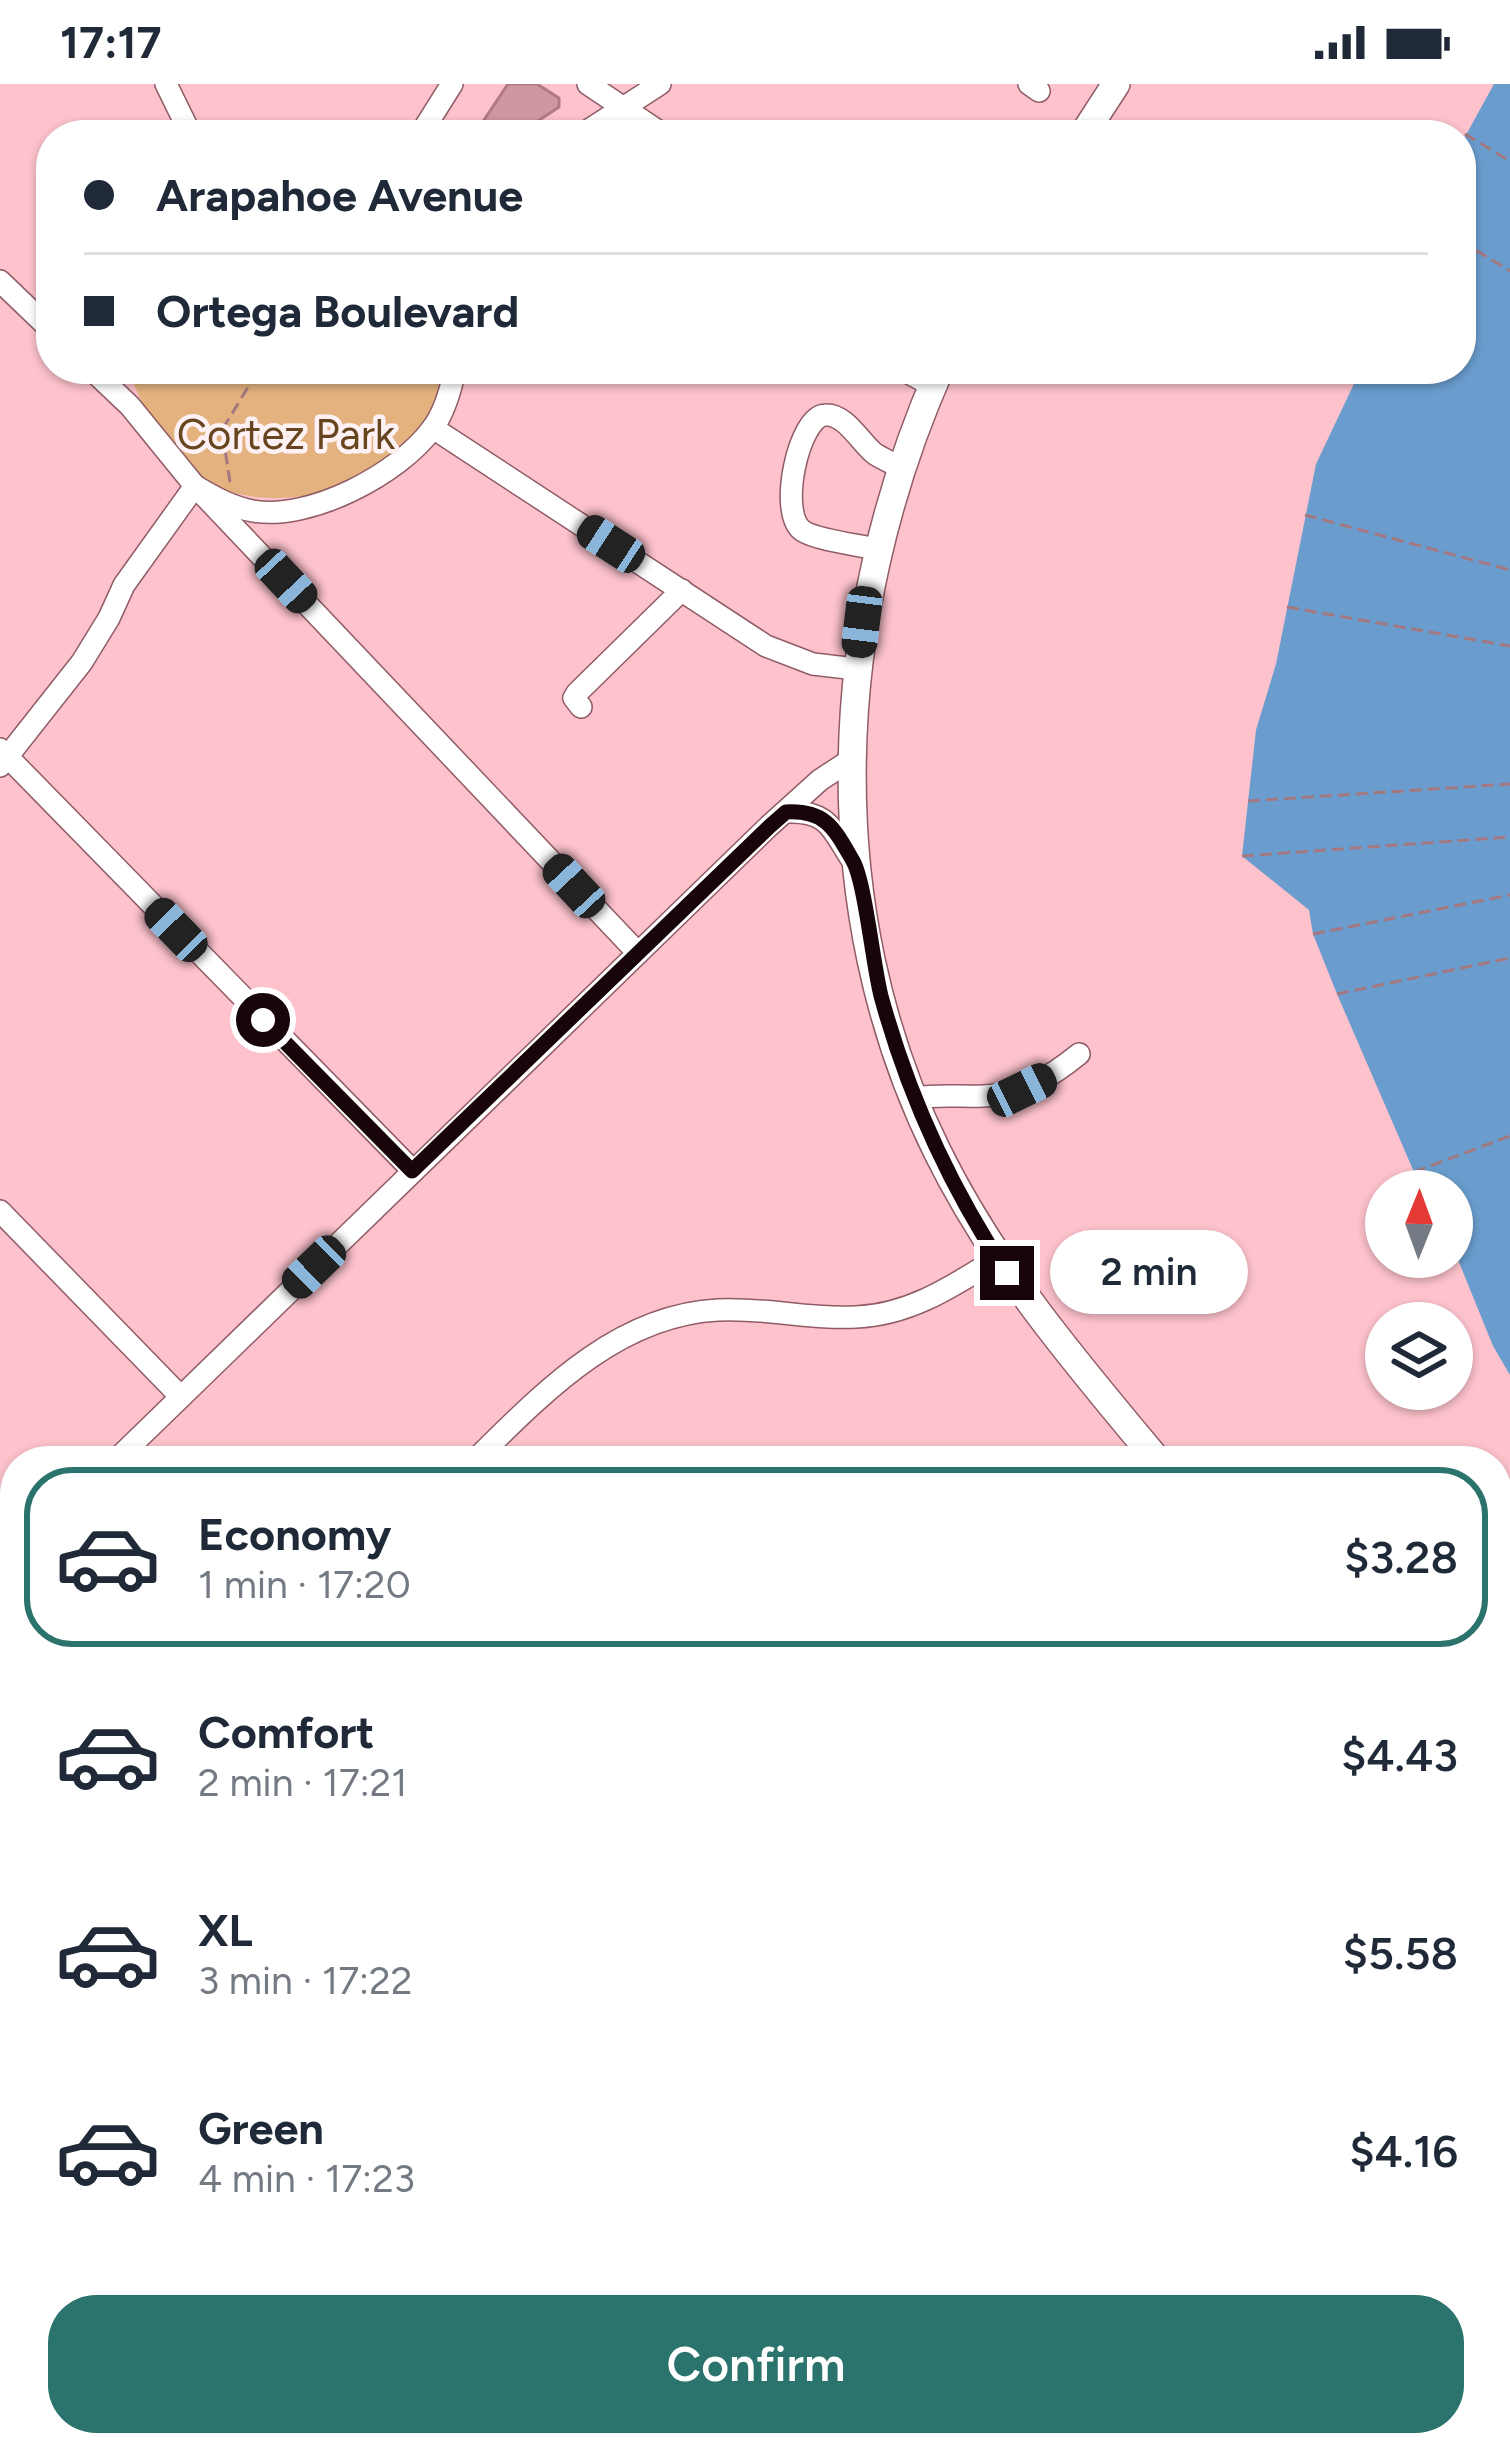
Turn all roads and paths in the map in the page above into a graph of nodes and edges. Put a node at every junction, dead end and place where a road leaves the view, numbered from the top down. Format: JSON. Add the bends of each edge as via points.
{"nodes":[{"id":1,"x":166,"y":84,"type":"edge"},
{"id":2,"x":452,"y":84,"type":"edge"},
{"id":3,"x":588,"y":84,"type":"edge"},
{"id":4,"x":660,"y":84,"type":"edge"},
{"id":5,"x":1116,"y":84,"type":"edge"},
{"id":6,"x":624,"y":108,"type":"junction"},
{"id":7,"x":184,"y":120,"type":"edge"},
{"id":8,"x":429,"y":120,"type":"edge"},
{"id":9,"x":605,"y":120,"type":"edge"},
{"id":10,"x":637,"y":120,"type":"edge"},
{"id":11,"x":1093,"y":120,"type":"edge"},
{"id":12,"x":1476,"y":141,"type":"edge"},
{"id":13,"x":1510,"y":161,"type":"edge"},
{"id":14,"x":1476,"y":250,"type":"edge"},
{"id":15,"x":1510,"y":271,"type":"edge"},
{"id":16,"x":0,"y":281,"type":"edge"},
{"id":17,"x":36,"y":316,"type":"edge"},
{"id":18,"x":107,"y":384,"type":"edge"},
{"id":19,"x":119,"y":384,"type":"edge"},
{"id":20,"x":250,"y":384,"type":"edge"},
{"id":21,"x":451,"y":384,"type":"edge"},
{"id":22,"x":934,"y":384,"type":"edge"},
{"id":23,"x":130,"y":406,"type":"junction"},
{"id":24,"x":433,"y":428,"type":"junction"},
{"id":25,"x":900,"y":467,"type":"junction"},
{"id":26,"x":195,"y":486,"type":"junction"},
{"id":27,"x":228,"y":494,"type":"dead end"},
{"id":28,"x":1305,"y":515,"type":"dead end"},
{"id":29,"x":877,"y":549,"type":"junction"},
{"id":30,"x":1510,"y":570,"type":"edge"},
{"id":31,"x":682,"y":590,"type":"junction"},
{"id":32,"x":1287,"y":607,"type":"dead end"},
{"id":33,"x":1510,"y":646,"type":"edge"},
{"id":34,"x":856,"y":669,"type":"junction"},
{"id":35,"x":581,"y":707,"type":"dead end"},
{"id":36,"x":3,"y":757,"type":"edge"},
{"id":37,"x":851,"y":759,"type":"junction"},
{"id":38,"x":1510,"y":784,"type":"edge"},
{"id":39,"x":1248,"y":801,"type":"dead end"},
{"id":40,"x":786,"y":812,"type":"junction"},
{"id":41,"x":1510,"y":837,"type":"edge"},
{"id":42,"x":1243,"y":856,"type":"dead end"},
{"id":43,"x":856,"y":866,"type":"junction"},
{"id":44,"x":1510,"y":895,"type":"edge"},
{"id":45,"x":1313,"y":934,"type":"dead end"},
{"id":46,"x":638,"y":953,"type":"junction"},
{"id":47,"x":1510,"y":958,"type":"edge"},
{"id":48,"x":1336,"y":994,"type":"dead end"},
{"id":49,"x":1079,"y":1054,"type":"dead end"},
{"id":50,"x":915,"y":1098,"type":"junction"},
{"id":51,"x":1510,"y":1136,"type":"edge"},
{"id":52,"x":1419,"y":1170,"type":"edge"},
{"id":53,"x":412,"y":1171,"type":"junction"},
{"id":54,"x":0,"y":1211,"type":"edge"},
{"id":55,"x":998,"y":1258,"type":"junction"},
{"id":56,"x":181,"y":1397,"type":"junction"},
{"id":57,"x":130,"y":1446,"type":"edge"},
{"id":58,"x":490,"y":1446,"type":"edge"},
{"id":59,"x":1146,"y":1446,"type":"edge"}],
"edges":[{"from":1,"to":7,"type":"street"},
{"from":2,"to":8,"type":"street"},
{"from":3,"to":6,"type":"street"},
{"from":4,"to":6,"type":"street"},
{"from":5,"to":11,"type":"main road"},
{"from":6,"to":9,"type":"street"},
{"from":6,"to":10,"type":"street"},
{"from":12,"to":13,"type":"path"},
{"from":14,"to":15,"type":"path"},
{"from":16,"to":17,"type":"street"},
{"from":18,"to":23,"type":"street"},
{"from":19,"to":23,"type":"street"},
{"from":20,"to":27,"type":"path","via":[[222,430]]},
{"from":21,"to":24,"type":"street"},
{"from":22,"to":25,"type":"main road"},
{"from":23,"to":26,"type":"street"},
{"from":24,"to":26,"type":"street","via":[[360,486],[291,512],[225,504]]},
{"from":24,"to":31,"type":"street"},
{"from":25,"to":29,"type":"main road"},
{"from":25,"to":29,"type":"street","via":[[828,414],[808,424],[790,483],[793,519],[803,531]]},
{"from":26,"to":36,"type":"street","via":[[72,676]]},
{"from":26,"to":46,"type":"street"},
{"from":28,"to":30,"type":"path"},
{"from":29,"to":34,"type":"main road"},
{"from":31,"to":34,"type":"street","via":[[779,653]]},
{"from":31,"to":35,"type":"street","via":[[577,693]]},
{"from":32,"to":33,"type":"path"},
{"from":34,"to":37,"type":"main road"},
{"from":36,"to":53,"type":"street"},
{"from":37,"to":40,"type":"street"},
{"from":37,"to":43,"type":"main road"},
{"from":38,"to":39,"type":"path"},
{"from":40,"to":43,"type":"street","via":[[826,819]]},
{"from":40,"to":46,"type":"street"},
{"from":41,"to":42,"type":"path"},
{"from":43,"to":50,"type":"main road","via":[[878,983]]},
{"from":44,"to":45,"type":"path"},
{"from":46,"to":53,"type":"street"},
{"from":47,"to":48,"type":"path"},
{"from":49,"to":50,"type":"street","via":[[1022,1090]]},
{"from":50,"to":55,"type":"main road"},
{"from":51,"to":52,"type":"path"},
{"from":53,"to":56,"type":"street"},
{"from":54,"to":56,"type":"street"},
{"from":55,"to":58,"type":"street","via":[[936,1297],[891,1313],[716,1310],[665,1322],[582,1361]]},
{"from":55,"to":59,"type":"main road"},
{"from":56,"to":57,"type":"street"}]}
